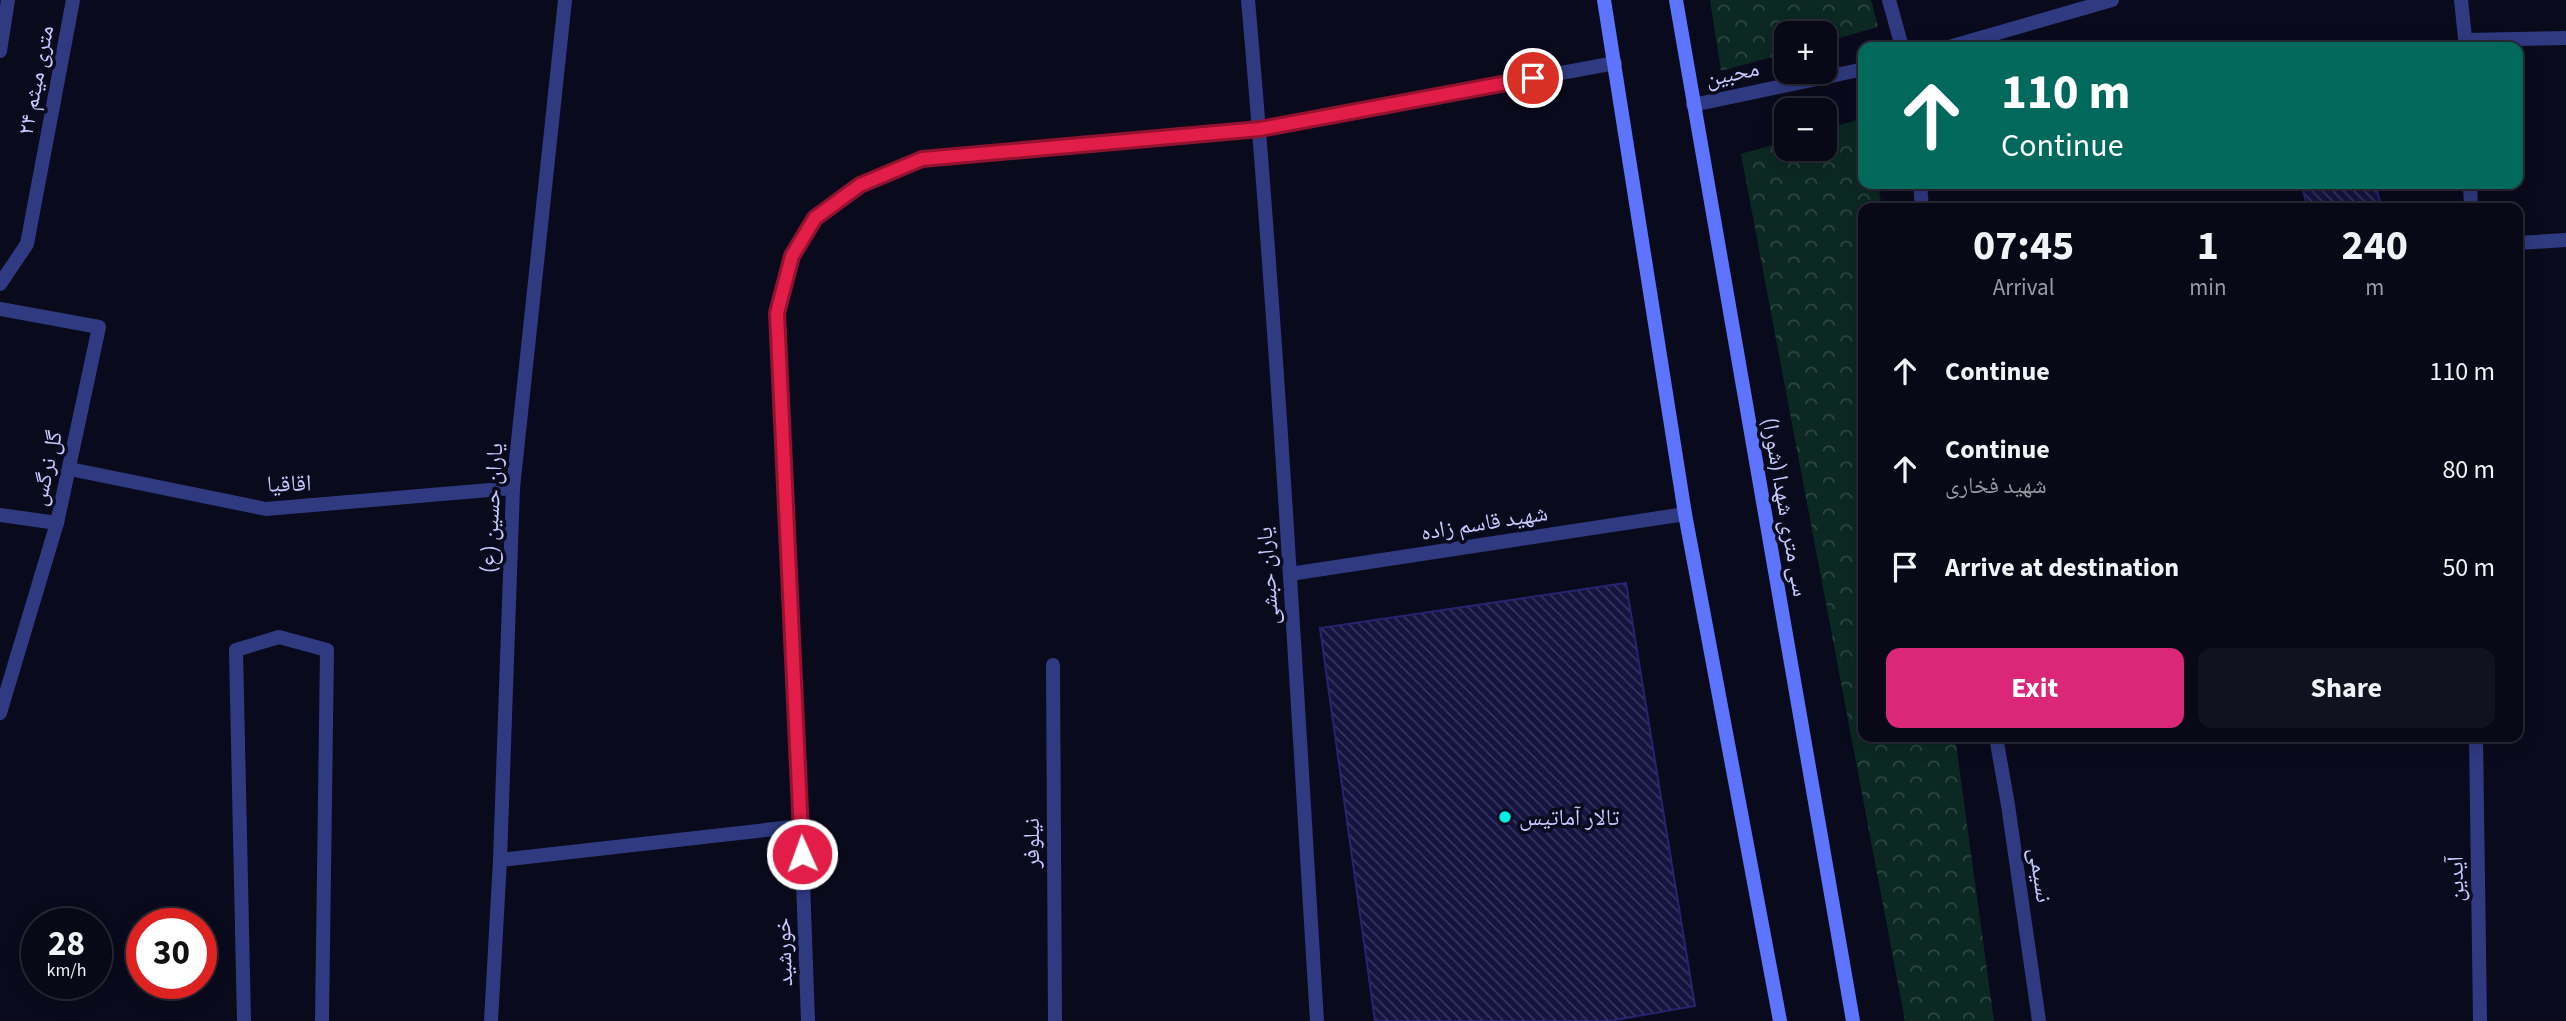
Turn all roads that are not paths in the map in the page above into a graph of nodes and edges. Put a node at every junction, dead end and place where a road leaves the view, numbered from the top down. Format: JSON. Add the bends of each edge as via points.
{"nodes":[{"id":1,"x":8,"y":0,"type":"edge"},
{"id":2,"x":73,"y":0,"type":"edge"},
{"id":3,"x":565,"y":0,"type":"edge"},
{"id":4,"x":1248,"y":0,"type":"edge"},
{"id":5,"x":1604,"y":0,"type":"edge"},
{"id":6,"x":1675,"y":0,"type":"edge"},
{"id":7,"x":1889,"y":0,"type":"edge"},
{"id":8,"x":2112,"y":0,"type":"edge"},
{"id":9,"x":2461,"y":0,"type":"edge"},
{"id":10,"x":2566,"y":38,"type":"edge"},
{"id":11,"x":1901,"y":42,"type":"edge"},
{"id":12,"x":1966,"y":42,"type":"edge"},
{"id":13,"x":2466,"y":42,"type":"edge"},
{"id":14,"x":2499,"y":42,"type":"edge"},
{"id":15,"x":0,"y":51,"type":"edge"},
{"id":16,"x":1615,"y":62,"type":"junction"},
{"id":17,"x":1858,"y":70,"type":"edge"},
{"id":18,"x":1693,"y":105,"type":"junction"},
{"id":19,"x":1260,"y":129,"type":"junction"},
{"id":20,"x":2566,"y":240,"type":"edge"},
{"id":21,"x":2523,"y":243,"type":"edge"},
{"id":22,"x":0,"y":284,"type":"edge"},
{"id":23,"x":0,"y":309,"type":"edge"},
{"id":24,"x":70,"y":469,"type":"junction"},
{"id":25,"x":513,"y":488,"type":"junction"},
{"id":26,"x":1685,"y":514,"type":"junction"},
{"id":27,"x":0,"y":515,"type":"edge"},
{"id":28,"x":57,"y":523,"type":"junction"},
{"id":29,"x":1290,"y":574,"type":"junction"},
{"id":30,"x":1053,"y":665,"type":"dead end"},
{"id":31,"x":0,"y":713,"type":"edge"},
{"id":32,"x":1997,"y":742,"type":"edge"},
{"id":33,"x":2476,"y":742,"type":"edge"},
{"id":34,"x":801,"y":826,"type":"junction"},
{"id":35,"x":500,"y":860,"type":"junction"},
{"id":36,"x":244,"y":1021,"type":"edge"},
{"id":37,"x":322,"y":1021,"type":"edge"},
{"id":38,"x":491,"y":1021,"type":"edge"},
{"id":39,"x":808,"y":1021,"type":"edge"},
{"id":40,"x":1055,"y":1021,"type":"edge"},
{"id":41,"x":1317,"y":1021,"type":"edge"},
{"id":42,"x":1780,"y":1021,"type":"edge"},
{"id":43,"x":1853,"y":1021,"type":"edge"},
{"id":44,"x":2039,"y":1021,"type":"edge"},
{"id":45,"x":2480,"y":1021,"type":"edge"}],
"edges":[{"from":1,"to":15,"type":"street","name":"۲۴ متری میثم"},
{"from":2,"to":22,"type":"street","name":"۲۴ متری میثم","via":[[27,244]]},
{"from":3,"to":25,"type":"street","name":"یاران حسین (ع)"},
{"from":4,"to":19,"type":"street","name":"یاران حبشی"},
{"from":5,"to":16,"type":"main road"},
{"from":6,"to":18,"type":"main road","name":"سی متری شهدا (شورا)"},
{"from":7,"to":11,"type":"street"},
{"from":8,"to":12,"type":"street"},
{"from":9,"to":13,"type":"street"},
{"from":10,"to":14,"type":"street"},
{"from":16,"to":19,"type":"street"},
{"from":16,"to":26,"type":"main road"},
{"from":17,"to":18,"type":"street","name":"محبین"},
{"from":18,"to":43,"type":"main road","name":"سی متری شهدا (شورا)"},
{"from":19,"to":29,"type":"street","name":"یاران حبشی"},
{"from":19,"to":34,"type":"street","name":"خورشید","via":[[922,159],[860,185],[815,218],[792,256],[777,313]]},
{"from":20,"to":21,"type":"street"},
{"from":23,"to":24,"type":"street","name":"گل نرگس","via":[[99,327]]},
{"from":24,"to":25,"type":"street","name":"اقاقیا","via":[[266,509]]},
{"from":24,"to":28,"type":"street","name":"گل نرگس"},
{"from":25,"to":35,"type":"street","name":"یاران حسین (ع)"},
{"from":26,"to":29,"type":"street","name":"شهید قاسم زاده"},
{"from":26,"to":42,"type":"main road"},
{"from":27,"to":28,"type":"street"},
{"from":28,"to":31,"type":"street","name":"گل نرگس"},
{"from":29,"to":41,"type":"street","name":"یاران حبشی"},
{"from":30,"to":40,"type":"street","name":"نیلوفر"},
{"from":32,"to":44,"type":"street","name":"نسیمی"},
{"from":33,"to":45,"type":"street","name":"آیدین"},
{"from":34,"to":35,"type":"street"},
{"from":34,"to":39,"type":"street","name":"خورشید"},
{"from":35,"to":38,"type":"street","name":"یاران حسین (ع)"},
{"from":36,"to":37,"type":"street","via":[[236,650],[279,637],[327,650]]}]}
